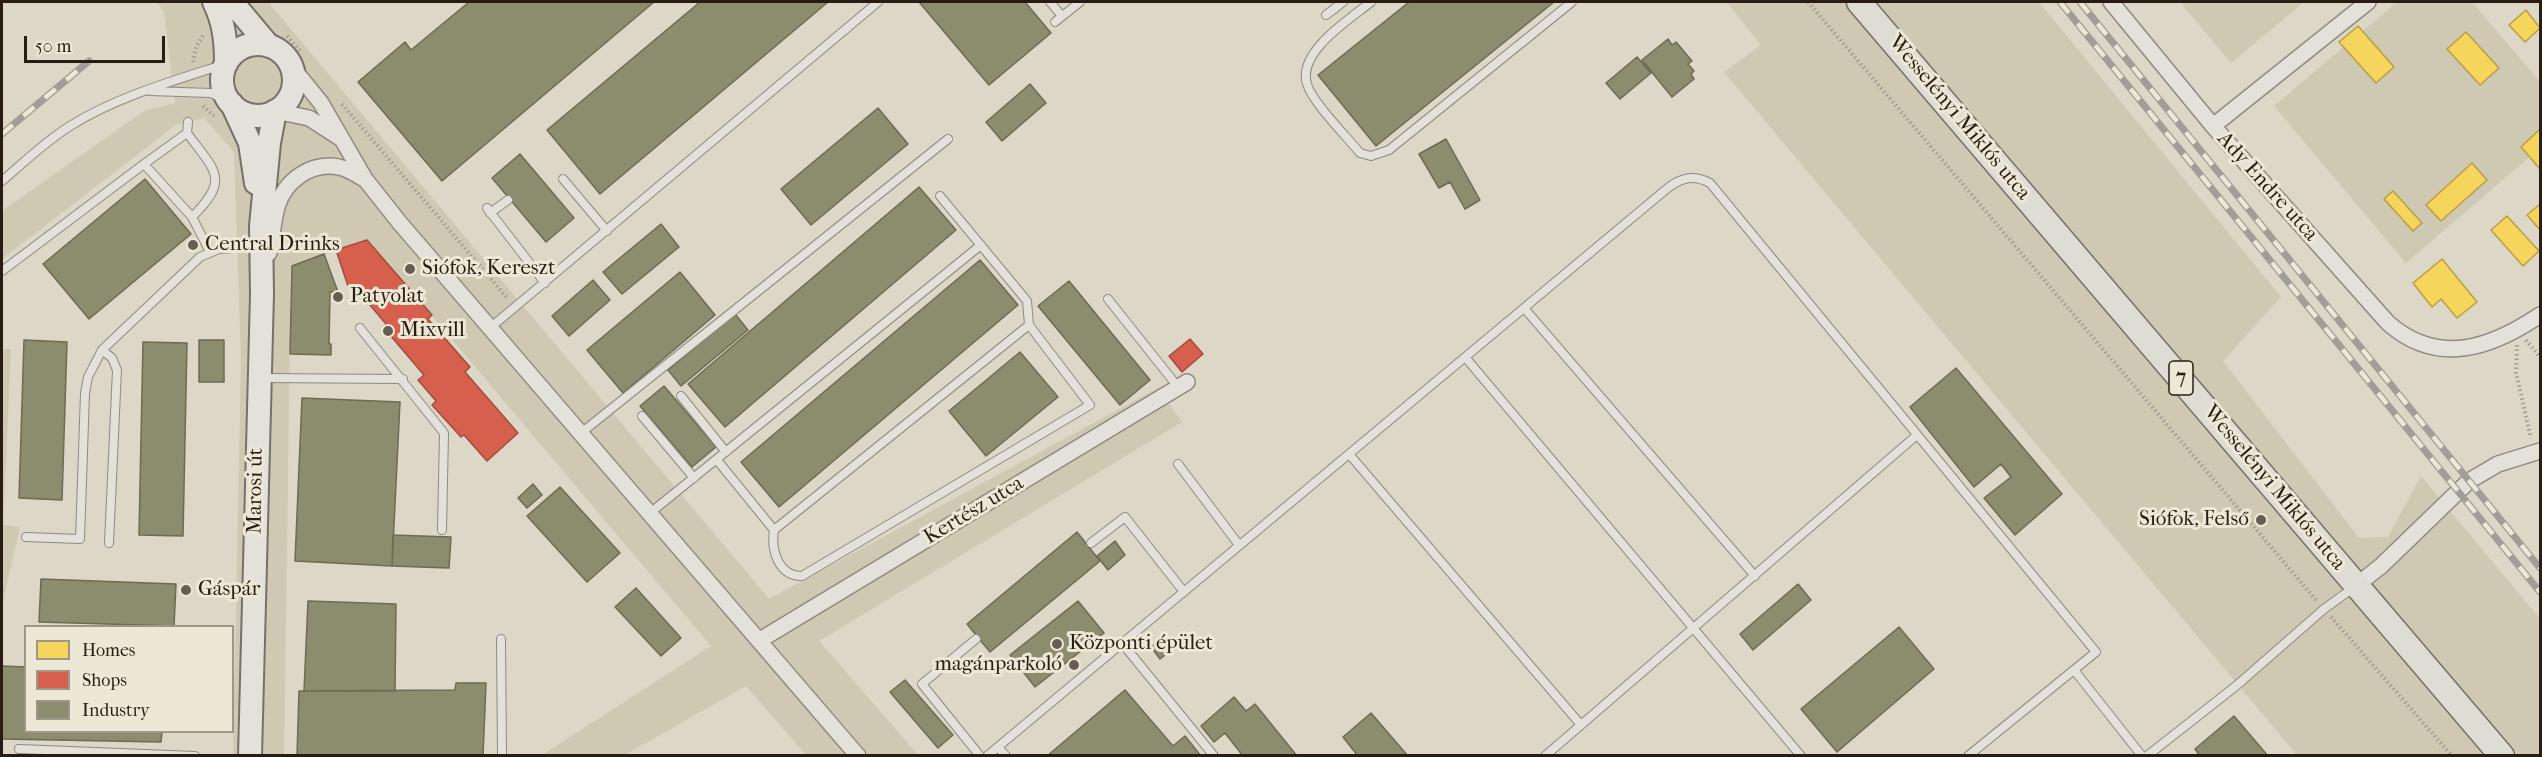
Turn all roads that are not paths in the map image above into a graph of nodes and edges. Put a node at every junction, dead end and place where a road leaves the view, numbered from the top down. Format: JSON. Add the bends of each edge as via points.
{"nodes":[{"id":1,"x":214,"y":2,"type":"edge"},
{"id":2,"x":232,"y":2,"type":"edge"},
{"id":3,"x":878,"y":2,"type":"edge"},
{"id":4,"x":1050,"y":2,"type":"edge"},
{"id":5,"x":1080,"y":2,"type":"edge"},
{"id":6,"x":1343,"y":2,"type":"edge"},
{"id":7,"x":1371,"y":2,"type":"edge"},
{"id":8,"x":1572,"y":2,"type":"edge"},
{"id":9,"x":1859,"y":2,"type":"edge"},
{"id":10,"x":2111,"y":2,"type":"edge"},
{"id":11,"x":2368,"y":2,"type":"edge"},
{"id":12,"x":1326,"y":15,"type":"dead end"},
{"id":13,"x":275,"y":37,"type":"junction"},
{"id":14,"x":297,"y":61,"type":"junction"},
{"id":15,"x":226,"y":64,"type":"junction"},
{"id":16,"x":149,"y":91,"type":"junction"},
{"id":17,"x":231,"y":103,"type":"junction"},
{"id":18,"x":275,"y":111,"type":"junction"},
{"id":19,"x":188,"y":122,"type":"dead end"},
{"id":20,"x":2213,"y":126,"type":"junction"},
{"id":21,"x":188,"y":133,"type":"junction"},
{"id":22,"x":948,"y":139,"type":"dead end"},
{"id":23,"x":342,"y":140,"type":"junction"},
{"id":24,"x":144,"y":164,"type":"junction"},
{"id":25,"x":364,"y":179,"type":"junction"},
{"id":26,"x":563,"y":179,"type":"dead end"},
{"id":27,"x":2,"y":181,"type":"edge"},
{"id":28,"x":940,"y":196,"type":"dead end"},
{"id":29,"x":507,"y":200,"type":"dead end"},
{"id":30,"x":192,"y":217,"type":"junction"},
{"id":31,"x":607,"y":231,"type":"junction"},
{"id":32,"x":261,"y":236,"type":"junction"},
{"id":33,"x":981,"y":245,"type":"junction"},
{"id":34,"x":210,"y":252,"type":"junction"},
{"id":35,"x":2,"y":271,"type":"edge"},
{"id":36,"x":545,"y":283,"type":"junction"},
{"id":37,"x":262,"y":294,"type":"junction"},
{"id":38,"x":1108,"y":299,"type":"dead end"},
{"id":39,"x":1524,"y":308,"type":"junction"},
{"id":40,"x":2541,"y":315,"type":"edge"},
{"id":41,"x":1029,"y":325,"type":"junction"},
{"id":42,"x":360,"y":328,"type":"dead end"},
{"id":43,"x":490,"y":328,"type":"junction"},
{"id":44,"x":102,"y":350,"type":"junction"},
{"id":45,"x":1465,"y":357,"type":"junction"},
{"id":46,"x":259,"y":378,"type":"junction"},
{"id":47,"x":403,"y":380,"type":"junction"},
{"id":48,"x":1183,"y":384,"type":"joint"},
{"id":49,"x":681,"y":396,"type":"dead end"},
{"id":50,"x":642,"y":416,"type":"dead end"},
{"id":51,"x":581,"y":433,"type":"junction"},
{"id":52,"x":1917,"y":435,"type":"junction"},
{"id":53,"x":726,"y":452,"type":"junction"},
{"id":54,"x":1349,"y":454,"type":"junction"},
{"id":55,"x":2539,"y":456,"type":"edge"},
{"id":56,"x":717,"y":460,"type":"junction"},
{"id":57,"x":1178,"y":464,"type":"dead end"},
{"id":58,"x":694,"y":478,"type":"junction"},
{"id":59,"x":650,"y":513,"type":"junction"},
{"id":60,"x":442,"y":530,"type":"dead end"},
{"id":61,"x":774,"y":530,"type":"junction"},
{"id":62,"x":26,"y":537,"type":"dead end"},
{"id":63,"x":109,"y":543,"type":"dead end"},
{"id":64,"x":1091,"y":543,"type":"dead end"},
{"id":65,"x":1239,"y":545,"type":"junction"},
{"id":66,"x":1755,"y":576,"type":"junction"},
{"id":67,"x":2357,"y":585,"type":"junction"},
{"id":68,"x":1184,"y":591,"type":"junction"},
{"id":69,"x":1694,"y":629,"type":"junction"},
{"id":70,"x":501,"y":639,"type":"dead end"},
{"id":71,"x":976,"y":639,"type":"dead end"},
{"id":72,"x":760,"y":640,"type":"junction"},
{"id":73,"x":1122,"y":643,"type":"junction"},
{"id":74,"x":2074,"y":670,"type":"junction"},
{"id":75,"x":1581,"y":725,"type":"junction"},
{"id":76,"x":998,"y":747,"type":"junction"},
{"id":77,"x":19,"y":749,"type":"dead end"},
{"id":78,"x":195,"y":756,"type":"edge"},
{"id":79,"x":250,"y":756,"type":"edge"},
{"id":80,"x":502,"y":756,"type":"edge"},
{"id":81,"x":858,"y":756,"type":"edge"},
{"id":82,"x":980,"y":756,"type":"edge"},
{"id":83,"x":987,"y":756,"type":"edge"},
{"id":84,"x":1006,"y":756,"type":"edge"},
{"id":85,"x":1214,"y":756,"type":"edge"},
{"id":86,"x":1545,"y":756,"type":"edge"},
{"id":87,"x":1801,"y":756,"type":"edge"},
{"id":88,"x":1968,"y":756,"type":"edge"},
{"id":89,"x":2142,"y":756,"type":"edge"},
{"id":90,"x":2147,"y":756,"type":"edge"},
{"id":91,"x":2502,"y":756,"type":"edge"}],
"edges":[{"from":1,"to":15,"type":"street","via":[[225,36]]},
{"from":2,"to":13,"type":"street"},
{"from":3,"to":31,"type":"lane"},
{"from":4,"to":5,"type":"lane","via":[[1059,19]]},
{"from":6,"to":12,"type":"lane"},
{"from":7,"to":8,"type":"lane","via":[[1321,43],[1308,61],[1305,76],[1310,92],[1360,153],[1371,156],[1389,150]]},
{"from":9,"to":67,"type":"main road","name":"Wesselényi Miklós utca","number":"7"},
{"from":10,"to":20,"type":"street","name":"Ady Endre utca"},
{"from":11,"to":20,"type":"street"},
{"from":13,"to":14,"type":"street","via":[[282,53]]},
{"from":13,"to":15,"type":"street","via":[[235,52]]},
{"from":14,"to":18,"type":"street","via":[[291,93]]},
{"from":14,"to":23,"type":"street"},
{"from":15,"to":16,"type":"lane","via":[[168,81]]},
{"from":15,"to":17,"type":"street","via":[[222,81]]},
{"from":16,"to":17,"type":"lane","via":[[211,93]]},
{"from":16,"to":27,"type":"lane","via":[[116,102],[69,126]]},
{"from":17,"to":18,"type":"street","via":[[252,115]]},
{"from":17,"to":32,"type":"street","name":"Marosi út","via":[[254,158]]},
{"from":18,"to":23,"type":"street","via":[[309,118]]},
{"from":18,"to":32,"type":"street","name":"Marosi út"},
{"from":19,"to":21,"type":"lane"},
{"from":20,"to":40,"type":"street","name":"Ady Endre utca","via":[[2388,323],[2414,342],[2442,349],[2480,345],[2518,330]]},
{"from":21,"to":24,"type":"lane"},
{"from":21,"to":30,"type":"lane","via":[[213,168],[215,177],[210,199]]},
{"from":22,"to":51,"type":"lane"},
{"from":23,"to":25,"type":"street"},
{"from":24,"to":30,"type":"lane"},
{"from":24,"to":35,"type":"lane"},
{"from":25,"to":37,"type":"street","via":[[339,167],[320,167],[291,182],[278,206]]},
{"from":25,"to":43,"type":"street"},
{"from":26,"to":31,"type":"lane"},
{"from":28,"to":33,"type":"lane"},
{"from":29,"to":36,"type":"lane","via":[[489,210]]},
{"from":30,"to":34,"type":"lane"},
{"from":31,"to":36,"type":"lane"},
{"from":32,"to":34,"type":"lane"},
{"from":32,"to":37,"type":"street","name":"Marosi út"},
{"from":33,"to":41,"type":"lane","via":[[1027,301]]},
{"from":33,"to":53,"type":"lane"},
{"from":34,"to":44,"type":"lane","via":[[200,257]]},
{"from":36,"to":43,"type":"lane"},
{"from":37,"to":46,"type":"street","name":"Marosi út"},
{"from":38,"to":48,"type":"lane"},
{"from":39,"to":45,"type":"lane"},
{"from":39,"to":52,"type":"lane","via":[[1680,179],[1700,178],[1710,183]]},
{"from":39,"to":66,"type":"lane"},
{"from":41,"to":61,"type":"lane"},
{"from":41,"to":61,"type":"lane","via":[[1090,405],[802,576],[788,573],[781,566],[772,543]]},
{"from":42,"to":47,"type":"lane"},
{"from":43,"to":51,"type":"street"},
{"from":44,"to":62,"type":"lane","via":[[88,377],[85,393],[80,539]]},
{"from":44,"to":63,"type":"lane","via":[[112,358],[117,370]]},
{"from":45,"to":54,"type":"lane"},
{"from":45,"to":69,"type":"lane"},
{"from":46,"to":47,"type":"lane"},
{"from":46,"to":79,"type":"street","name":"Marosi út"},
{"from":47,"to":60,"type":"lane","via":[[444,433]]},
{"from":48,"to":72,"type":"street","name":"Kertész utca"},
{"from":49,"to":53,"type":"lane"},
{"from":50,"to":58,"type":"lane"},
{"from":51,"to":59,"type":"street"},
{"from":52,"to":66,"type":"lane"},
{"from":52,"to":74,"type":"lane","via":[[2096,652]]},
{"from":53,"to":56,"type":"lane"},
{"from":54,"to":65,"type":"lane"},
{"from":54,"to":75,"type":"lane"},
{"from":55,"to":67,"type":"street","via":[[2498,464],[2469,481]]},
{"from":56,"to":58,"type":"lane"},
{"from":56,"to":61,"type":"lane"},
{"from":57,"to":65,"type":"lane"},
{"from":58,"to":59,"type":"lane"},
{"from":59,"to":72,"type":"street"},
{"from":64,"to":68,"type":"lane","via":[[1125,517]]},
{"from":65,"to":68,"type":"lane"},
{"from":66,"to":69,"type":"lane"},
{"from":67,"to":90,"type":"lane"},
{"from":67,"to":91,"type":"main road","name":"Wesselényi Miklós utca","number":"7"},
{"from":68,"to":73,"type":"lane"},
{"from":69,"to":75,"type":"lane"},
{"from":69,"to":87,"type":"lane"},
{"from":70,"to":80,"type":"lane"},
{"from":71,"to":82,"type":"lane","via":[[922,684]]},
{"from":72,"to":81,"type":"street"},
{"from":73,"to":76,"type":"lane"},
{"from":73,"to":85,"type":"lane"},
{"from":74,"to":88,"type":"lane"},
{"from":74,"to":89,"type":"lane"},
{"from":75,"to":86,"type":"lane"},
{"from":76,"to":83,"type":"lane"},
{"from":76,"to":84,"type":"lane"},
{"from":77,"to":78,"type":"lane"}]}
